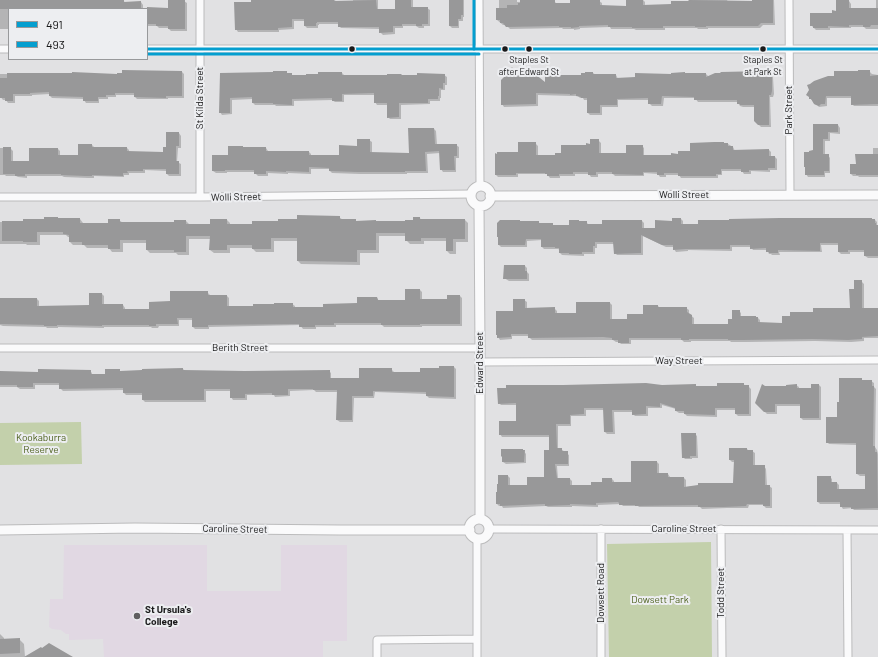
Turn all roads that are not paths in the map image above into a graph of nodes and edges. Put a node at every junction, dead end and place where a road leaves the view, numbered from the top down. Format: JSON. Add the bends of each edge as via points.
{"nodes":[{"id":1,"x":200,"y":0,"type":"edge"},
{"id":2,"x":479,"y":0,"type":"edge"},
{"id":3,"x":789,"y":0,"type":"edge"},
{"id":4,"x":148,"y":49,"type":"edge"},
{"id":5,"x":200,"y":49,"type":"junction"},
{"id":6,"x":479,"y":49,"type":"junction"},
{"id":7,"x":789,"y":49,"type":"junction"},
{"id":8,"x":878,"y":49,"type":"edge"},
{"id":9,"x":480,"y":186,"type":"junction"},
{"id":10,"x":471,"y":194,"type":"junction"},
{"id":11,"x":790,"y":195,"type":"junction"},
{"id":12,"x":878,"y":195,"type":"edge"},
{"id":13,"x":490,"y":196,"type":"junction"},
{"id":14,"x":0,"y":197,"type":"edge"},
{"id":15,"x":200,"y":197,"type":"junction"},
{"id":16,"x":479,"y":206,"type":"junction"},
{"id":17,"x":0,"y":348,"type":"edge"},
{"id":18,"x":480,"y":348,"type":"junction"},
{"id":19,"x":878,"y":360,"type":"edge"},
{"id":20,"x":480,"y":362,"type":"junction"},
{"id":21,"x":480,"y":519,"type":"junction"},
{"id":22,"x":489,"y":529,"type":"junction"},
{"id":23,"x":601,"y":529,"type":"junction"},
{"id":24,"x":721,"y":529,"type":"junction"},
{"id":25,"x":0,"y":530,"type":"edge"},
{"id":26,"x":470,"y":530,"type":"junction"},
{"id":27,"x":847,"y":530,"type":"junction"},
{"id":28,"x":878,"y":530,"type":"edge"},
{"id":29,"x":477,"y":539,"type":"junction"},
{"id":30,"x":477,"y":639,"type":"junction"},
{"id":31,"x":377,"y":657,"type":"edge"},
{"id":32,"x":477,"y":657,"type":"edge"},
{"id":33,"x":601,"y":657,"type":"edge"},
{"id":34,"x":722,"y":657,"type":"edge"},
{"id":35,"x":848,"y":657,"type":"edge"}],
"edges":[{"from":1,"to":5,"type":"street","name":"St Kilda Street"},
{"from":2,"to":6,"type":"street"},
{"from":3,"to":7,"type":"street","name":"Park Street"},
{"from":4,"to":5,"type":"street"},
{"from":5,"to":6,"type":"street"},
{"from":5,"to":15,"type":"street","name":"St Kilda Street"},
{"from":6,"to":7,"type":"street"},
{"from":6,"to":9,"type":"street"},
{"from":7,"to":8,"type":"street"},
{"from":7,"to":11,"type":"street","name":"Park Street"},
{"from":9,"to":10,"type":"street"},
{"from":9,"to":13,"type":"street","via":[[486,188]]},
{"from":10,"to":15,"type":"street","name":"Wolli Street"},
{"from":10,"to":16,"type":"street","via":[[472,200]]},
{"from":11,"to":12,"type":"street","name":"Wolli Street"},
{"from":11,"to":13,"type":"street","name":"Wolli Street"},
{"from":13,"to":16,"type":"street","via":[[487,203]]},
{"from":14,"to":15,"type":"street","name":"Wolli Street"},
{"from":16,"to":18,"type":"street","name":"Edward Street"},
{"from":17,"to":18,"type":"street","name":"Berith Street"},
{"from":18,"to":20,"type":"street","name":"Edward Street"},
{"from":19,"to":20,"type":"street","name":"Way Street"},
{"from":20,"to":21,"type":"street","name":"Edward Street"},
{"from":21,"to":22,"type":"street","via":[[486,522]]},
{"from":21,"to":26,"type":"street","via":[[474,521]]},
{"from":22,"to":23,"type":"street","name":"Caroline Street"},
{"from":22,"to":29,"type":"street","via":[[485,537]]},
{"from":23,"to":24,"type":"street","name":"Caroline Street"},
{"from":23,"to":33,"type":"street","name":"Dowsett Road"},
{"from":24,"to":27,"type":"street","name":"Caroline Street"},
{"from":24,"to":34,"type":"street","name":"Todd Street"},
{"from":25,"to":26,"type":"street","name":"Caroline Street"},
{"from":26,"to":29,"type":"street"},
{"from":27,"to":28,"type":"street","name":"Caroline Street"},
{"from":27,"to":35,"type":"street"},
{"from":29,"to":30,"type":"street"},
{"from":30,"to":31,"type":"street","via":[[377,640]]},
{"from":30,"to":32,"type":"street"}]}
